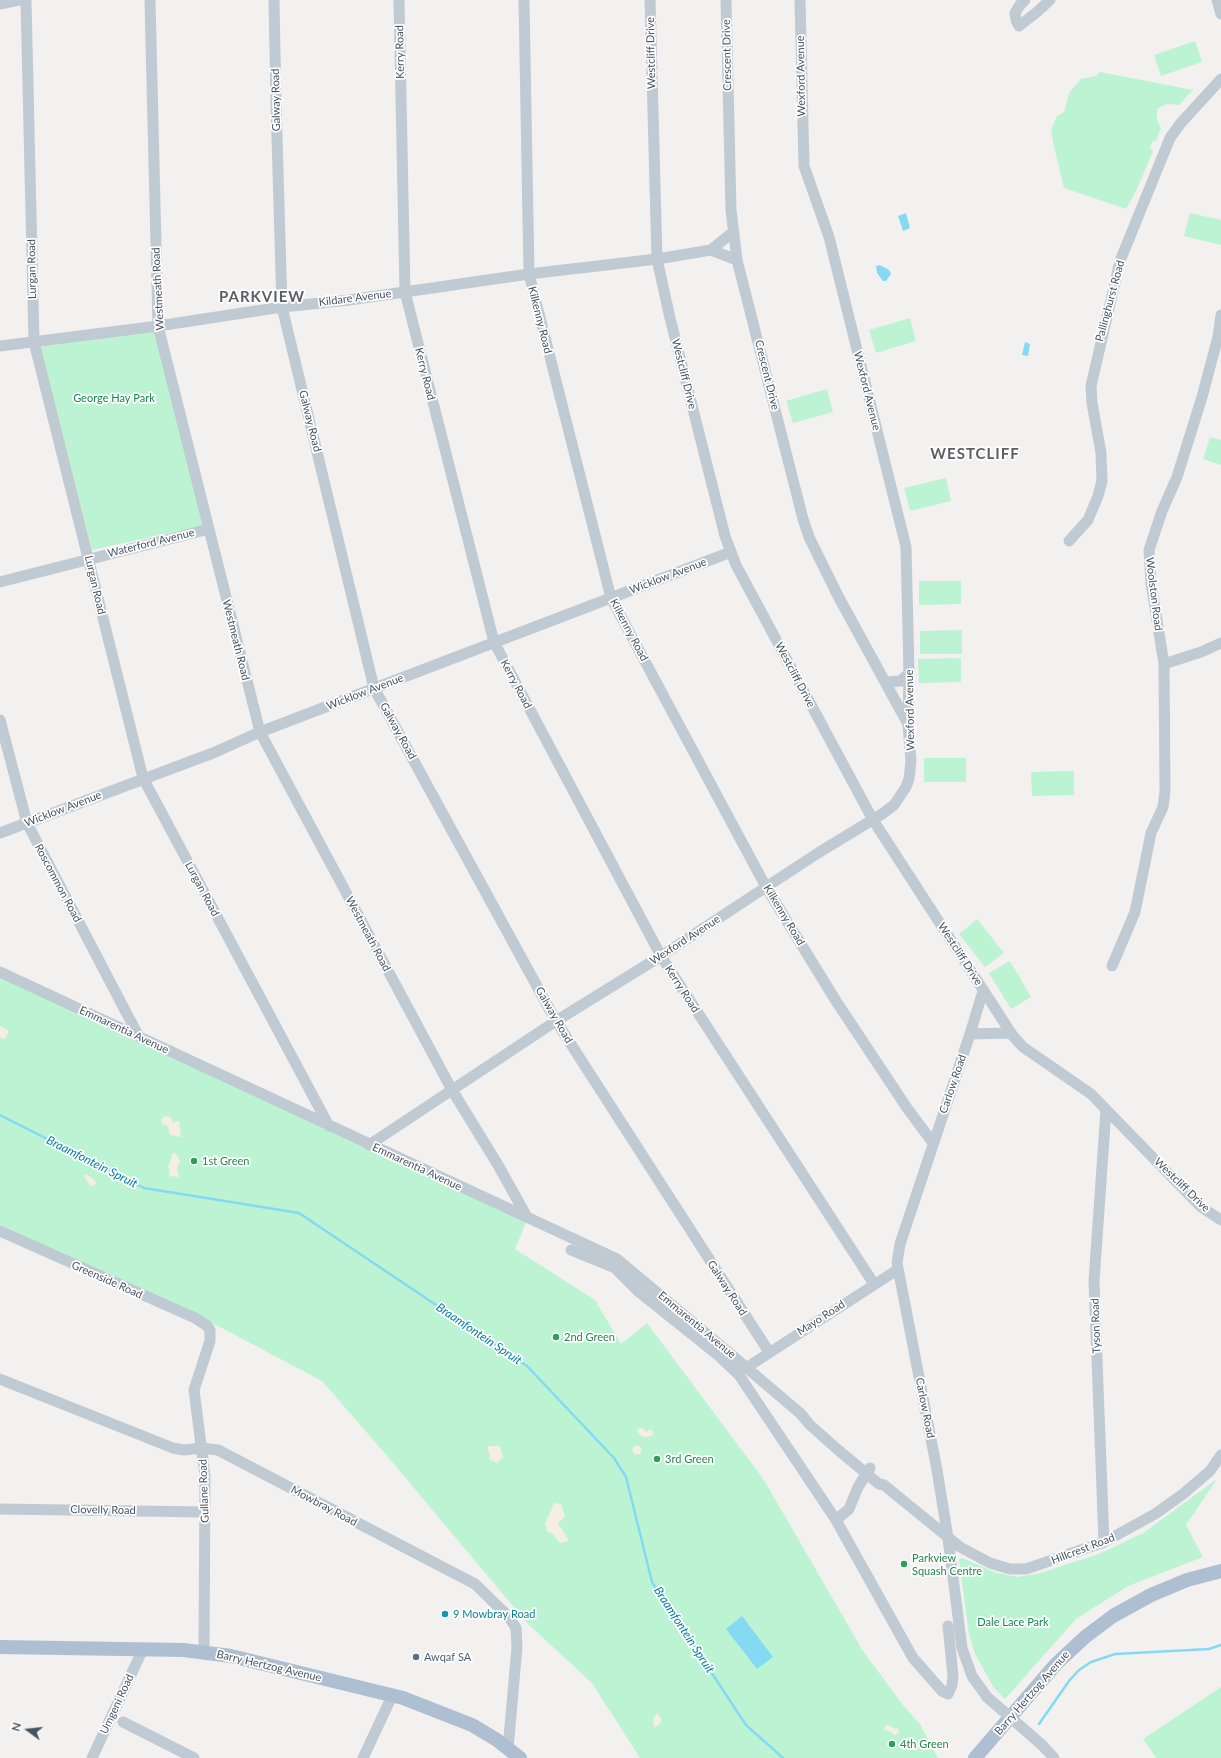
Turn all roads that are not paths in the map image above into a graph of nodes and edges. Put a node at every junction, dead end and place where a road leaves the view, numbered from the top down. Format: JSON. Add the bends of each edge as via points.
{"nodes":[{"id":1,"x":19,"y":0,"type":"edge"},
{"id":2,"x":26,"y":0,"type":"edge"},
{"id":3,"x":150,"y":0,"type":"edge"},
{"id":4,"x":274,"y":0,"type":"edge"},
{"id":5,"x":399,"y":0,"type":"edge"},
{"id":6,"x":524,"y":0,"type":"edge"},
{"id":7,"x":650,"y":0,"type":"edge"},
{"id":8,"x":726,"y":0,"type":"edge"},
{"id":9,"x":800,"y":0,"type":"edge"},
{"id":10,"x":1025,"y":0,"type":"edge"},
{"id":11,"x":1050,"y":0,"type":"edge"},
{"id":12,"x":1217,"y":0,"type":"edge"},
{"id":13,"x":0,"y":4,"type":"edge"},
{"id":14,"x":1221,"y":14,"type":"edge"},
{"id":15,"x":1221,"y":79,"type":"edge"},
{"id":16,"x":733,"y":232,"type":"junction"},
{"id":17,"x":710,"y":250,"type":"junction"},
{"id":18,"x":657,"y":259,"type":"junction"},
{"id":19,"x":737,"y":260,"type":"junction"},
{"id":20,"x":529,"y":274,"type":"junction"},
{"id":21,"x":405,"y":292,"type":"junction"},
{"id":22,"x":282,"y":307,"type":"junction"},
{"id":23,"x":1221,"y":315,"type":"edge"},
{"id":24,"x":158,"y":326,"type":"junction"},
{"id":25,"x":34,"y":342,"type":"junction"},
{"id":26,"x":0,"y":346,"type":"edge"},
{"id":27,"x":209,"y":529,"type":"junction"},
{"id":28,"x":1069,"y":541,"type":"dead end"},
{"id":29,"x":731,"y":552,"type":"junction"},
{"id":30,"x":90,"y":559,"type":"junction"},
{"id":31,"x":0,"y":582,"type":"edge"},
{"id":32,"x":611,"y":598,"type":"junction"},
{"id":33,"x":494,"y":642,"type":"junction"},
{"id":34,"x":1221,"y":643,"type":"edge"},
{"id":35,"x":1164,"y":664,"type":"junction"},
{"id":36,"x":909,"y":673,"type":"junction"},
{"id":37,"x":885,"y":682,"type":"junction"},
{"id":38,"x":374,"y":688,"type":"junction"},
{"id":39,"x":0,"y":720,"type":"edge"},
{"id":40,"x":908,"y":724,"type":"junction"},
{"id":41,"x":260,"y":732,"type":"junction"},
{"id":42,"x":143,"y":778,"type":"junction"},
{"id":43,"x":873,"y":820,"type":"junction"},
{"id":44,"x":26,"y":822,"type":"junction"},
{"id":45,"x":0,"y":833,"type":"edge"},
{"id":46,"x":766,"y":887,"type":"junction"},
{"id":47,"x":661,"y":956,"type":"junction"},
{"id":48,"x":1112,"y":966,"type":"dead end"},
{"id":49,"x":0,"y":972,"type":"edge"},
{"id":50,"x":983,"y":991,"type":"junction"},
{"id":51,"x":556,"y":1021,"type":"junction"},
{"id":52,"x":1010,"y":1033,"type":"junction"},
{"id":53,"x":970,"y":1034,"type":"junction"},
{"id":54,"x":139,"y":1037,"type":"junction"},
{"id":55,"x":452,"y":1090,"type":"junction"},
{"id":56,"x":1106,"y":1110,"type":"junction"},
{"id":57,"x":329,"y":1126,"type":"junction"},
{"id":58,"x":933,"y":1143,"type":"junction"},
{"id":59,"x":369,"y":1145,"type":"junction"},
{"id":60,"x":527,"y":1217,"type":"junction"},
{"id":61,"x":1221,"y":1220,"type":"edge"},
{"id":62,"x":0,"y":1231,"type":"edge"},
{"id":63,"x":571,"y":1250,"type":"dead end"},
{"id":64,"x":897,"y":1270,"type":"junction"},
{"id":65,"x":874,"y":1284,"type":"junction"},
{"id":66,"x":211,"y":1333,"type":"joint"},
{"id":67,"x":769,"y":1352,"type":"junction"},
{"id":68,"x":746,"y":1368,"type":"junction"},
{"id":69,"x":0,"y":1379,"type":"edge"},
{"id":70,"x":202,"y":1448,"type":"junction"},
{"id":71,"x":1221,"y":1455,"type":"edge"},
{"id":72,"x":868,"y":1470,"type":"junction"},
{"id":73,"x":0,"y":1509,"type":"edge"},
{"id":74,"x":205,"y":1512,"type":"junction"},
{"id":75,"x":836,"y":1520,"type":"junction"},
{"id":76,"x":948,"y":1538,"type":"junction"},
{"id":77,"x":1104,"y":1542,"type":"junction"},
{"id":78,"x":1221,"y":1571,"type":"edge"},
{"id":79,"x":948,"y":1626,"type":"dead end"},
{"id":80,"x":0,"y":1647,"type":"edge"},
{"id":81,"x":142,"y":1649,"type":"junction"},
{"id":82,"x":204,"y":1652,"type":"junction"},
{"id":83,"x":393,"y":1694,"type":"junction"},
{"id":84,"x":123,"y":1722,"type":"dead end"},
{"id":85,"x":508,"y":1748,"type":"junction"},
{"id":86,"x":92,"y":1758,"type":"edge"},
{"id":87,"x":194,"y":1758,"type":"edge"},
{"id":88,"x":363,"y":1758,"type":"edge"},
{"id":89,"x":520,"y":1758,"type":"edge"},
{"id":90,"x":975,"y":1758,"type":"edge"},
{"id":91,"x":1054,"y":1758,"type":"edge"}],
"edges":[{"from":1,"to":13,"type":"street"},
{"from":2,"to":25,"type":"street","name":"Lurgan Road"},
{"from":3,"to":24,"type":"street","name":"Westmeath Road"},
{"from":4,"to":22,"type":"street","name":"Galway Road"},
{"from":5,"to":21,"type":"street","name":"Kerry Road"},
{"from":6,"to":20,"type":"street","name":"Kilkenny Road"},
{"from":7,"to":18,"type":"street","name":"Westcliff Drive"},
{"from":8,"to":16,"type":"street","name":"Crescent Drive"},
{"from":9,"to":36,"type":"street","name":"Wexford Avenue","via":[[804,166],[829,237],[904,539]]},
{"from":10,"to":11,"type":"street","via":[[1015,13],[1019,26]]},
{"from":12,"to":14,"type":"street"},
{"from":15,"to":28,"type":"street","name":"Pallinghurst Road","via":[[1170,138],[1120,261],[1091,386],[1101,453],[1102,481],[1088,520]]},
{"from":16,"to":17,"type":"street","name":"Kildare Avenue"},
{"from":16,"to":19,"type":"street","name":"Crescent Drive"},
{"from":17,"to":18,"type":"street","name":"Kildare Avenue"},
{"from":17,"to":19,"type":"street","name":"Kildare Avenue"},
{"from":18,"to":20,"type":"street","name":"Kildare Avenue"},
{"from":18,"to":29,"type":"street","name":"Westcliff Drive"},
{"from":19,"to":37,"type":"street","name":"Crescent Drive","via":[[805,526],[813,546]]},
{"from":20,"to":21,"type":"street","name":"Kildare Avenue"},
{"from":20,"to":32,"type":"street","name":"Kilkenny Road"},
{"from":21,"to":22,"type":"street","name":"Kildare Avenue"},
{"from":21,"to":33,"type":"street","name":"Kerry Road"},
{"from":22,"to":24,"type":"street","name":"Kildare Avenue"},
{"from":22,"to":38,"type":"street","name":"Galway Road"},
{"from":23,"to":35,"type":"street","name":"Woolston Road","via":[[1200,405],[1177,477],[1149,550],[1151,583]]},
{"from":24,"to":25,"type":"street","name":"Kildare Avenue"},
{"from":24,"to":27,"type":"street","name":"Westmeath Road"},
{"from":25,"to":26,"type":"street","name":"Kildare Avenue"},
{"from":25,"to":30,"type":"street","name":"Lurgan Road"},
{"from":27,"to":30,"type":"street","name":"Waterford Avenue"},
{"from":27,"to":41,"type":"street","name":"Westmeath Road"},
{"from":29,"to":32,"type":"street","name":"Wicklow Avenue"},
{"from":29,"to":43,"type":"street","name":"Westcliff Drive"},
{"from":30,"to":31,"type":"street","name":"Waterford Avenue"},
{"from":30,"to":42,"type":"street","name":"Lurgan Road","via":[[112,660]]},
{"from":32,"to":33,"type":"street","name":"Wicklow Avenue"},
{"from":32,"to":46,"type":"street","name":"Kilkenny Road"},
{"from":33,"to":38,"type":"street","name":"Wicklow Avenue"},
{"from":33,"to":47,"type":"street","name":"Kerry Road"},
{"from":34,"to":35,"type":"street"},
{"from":35,"to":48,"type":"street","name":"Woolston Road","via":[[1165,790],[1161,811],[1151,833],[1135,912]]},
{"from":36,"to":37,"type":"street","via":[[901,681]]},
{"from":36,"to":40,"type":"street","name":"Wexford Avenue"},
{"from":37,"to":40,"type":"street","name":"Crescent Drive"},
{"from":38,"to":41,"type":"street","name":"Wicklow Avenue"},
{"from":38,"to":51,"type":"street","name":"Galway Road"},
{"from":39,"to":44,"type":"street","name":"Roscommon Road"},
{"from":40,"to":43,"type":"street","name":"Wexford Avenue","via":[[911,760],[908,783],[894,805]]},
{"from":41,"to":42,"type":"street","name":"Wicklow Avenue","via":[[213,753]]},
{"from":41,"to":55,"type":"street","name":"Westmeath Road"},
{"from":42,"to":44,"type":"street","name":"Wicklow Avenue"},
{"from":42,"to":57,"type":"street","name":"Lurgan Road"},
{"from":43,"to":46,"type":"street","name":"Wexford Avenue"},
{"from":43,"to":50,"type":"street","name":"Westcliff Drive"},
{"from":44,"to":45,"type":"street","name":"Wicklow Avenue"},
{"from":44,"to":54,"type":"street","name":"Roscommon Road"},
{"from":46,"to":47,"type":"street","name":"Wexford Avenue"},
{"from":46,"to":58,"type":"street","name":"Kilkenny Road","via":[[836,1001]]},
{"from":47,"to":51,"type":"street","name":"Wexford Avenue"},
{"from":47,"to":65,"type":"street","name":"Kerry Road"},
{"from":49,"to":54,"type":"street","name":"Emmarentia Avenue"},
{"from":50,"to":52,"type":"street","name":"Westcliff Drive"},
{"from":50,"to":53,"type":"street","name":"Carlow Road"},
{"from":51,"to":55,"type":"street","name":"Wexford Avenue"},
{"from":51,"to":67,"type":"street","name":"Galway Road"},
{"from":52,"to":53,"type":"street"},
{"from":52,"to":56,"type":"street","name":"Westcliff Drive","via":[[1023,1047],[1091,1094]]},
{"from":53,"to":58,"type":"street","name":"Carlow Road"},
{"from":54,"to":57,"type":"street","name":"Emmarentia Avenue"},
{"from":55,"to":59,"type":"street","name":"Wexford Avenue"},
{"from":55,"to":60,"type":"street","name":"Westmeath Road"},
{"from":56,"to":61,"type":"street","name":"Westcliff Drive","via":[[1201,1207]]},
{"from":56,"to":77,"type":"street","name":"Tyson Road","via":[[1094,1281]]},
{"from":57,"to":59,"type":"street","name":"Emmarentia Avenue"},
{"from":58,"to":64,"type":"street","name":"Carlow Road","via":[[897,1254]]},
{"from":59,"to":60,"type":"street","name":"Emmarentia Avenue"},
{"from":60,"to":68,"type":"street","name":"Emmarentia Avenue","via":[[623,1263]]},
{"from":62,"to":66,"type":"street","name":"Greenside Road","via":[[195,1318],[206,1325]]},
{"from":63,"to":75,"type":"street","via":[[615,1268],[639,1292],[739,1375]]},
{"from":64,"to":65,"type":"street","name":"Mayo Road"},
{"from":64,"to":76,"type":"street","name":"Carlow Road"},
{"from":65,"to":67,"type":"street","name":"Mayo Road"},
{"from":66,"to":70,"type":"street","name":"Gullane Road","via":[[194,1390]]},
{"from":67,"to":68,"type":"street","name":"Mayo Road"},
{"from":68,"to":72,"type":"street","name":"Emmarentia Avenue","via":[[801,1414],[826,1439]]},
{"from":69,"to":70,"type":"street","name":"Mowbray Road","via":[[173,1448]]},
{"from":70,"to":74,"type":"street","name":"Gullane Road","via":[[206,1476]]},
{"from":70,"to":85,"type":"street","name":"Mowbray Road","via":[[224,1452],[466,1579],[488,1595],[514,1622],[517,1635]]},
{"from":71,"to":77,"type":"street","name":"Hillcrest Road","via":[[1210,1471],[1183,1494],[1155,1514]]},
{"from":72,"to":75,"type":"street","via":[[849,1510]]},
{"from":72,"to":76,"type":"street","name":"Emmarentia Avenue","via":[[879,1484],[884,1485]]},
{"from":73,"to":74,"type":"street","name":"Clovelly Road"},
{"from":74,"to":82,"type":"street","name":"Gullane Road"},
{"from":75,"to":79,"type":"street","via":[[913,1658],[942,1691],[948,1694],[953,1676]]},
{"from":76,"to":77,"type":"street","name":"Hillcrest Road","via":[[977,1557],[1002,1567],[1016,1569],[1033,1568]]},
{"from":76,"to":91,"type":"street","name":"Carlow Road","bridge":true,"via":[[962,1648],[972,1676],[987,1697]]},
{"from":78,"to":90,"type":"main road","name":"Barry Hertzog Avenue","via":[[1187,1580],[1145,1598],[1113,1616],[1085,1637],[1056,1664]]},
{"from":80,"to":81,"type":"main road","name":"Barry Hertzog Avenue"},
{"from":81,"to":82,"type":"main road","name":"Barry Hertzog Avenue"},
{"from":81,"to":86,"type":"street","name":"Umgeni Road"},
{"from":82,"to":83,"type":"main road","name":"Barry Hertzog Avenue"},
{"from":83,"to":85,"type":"main road","name":"Barry Hertzog Avenue","via":[[463,1721]]},
{"from":83,"to":88,"type":"street"},
{"from":84,"to":87,"type":"street"},
{"from":85,"to":89,"type":"main road","name":"Barry Hertzog Avenue"}]}
